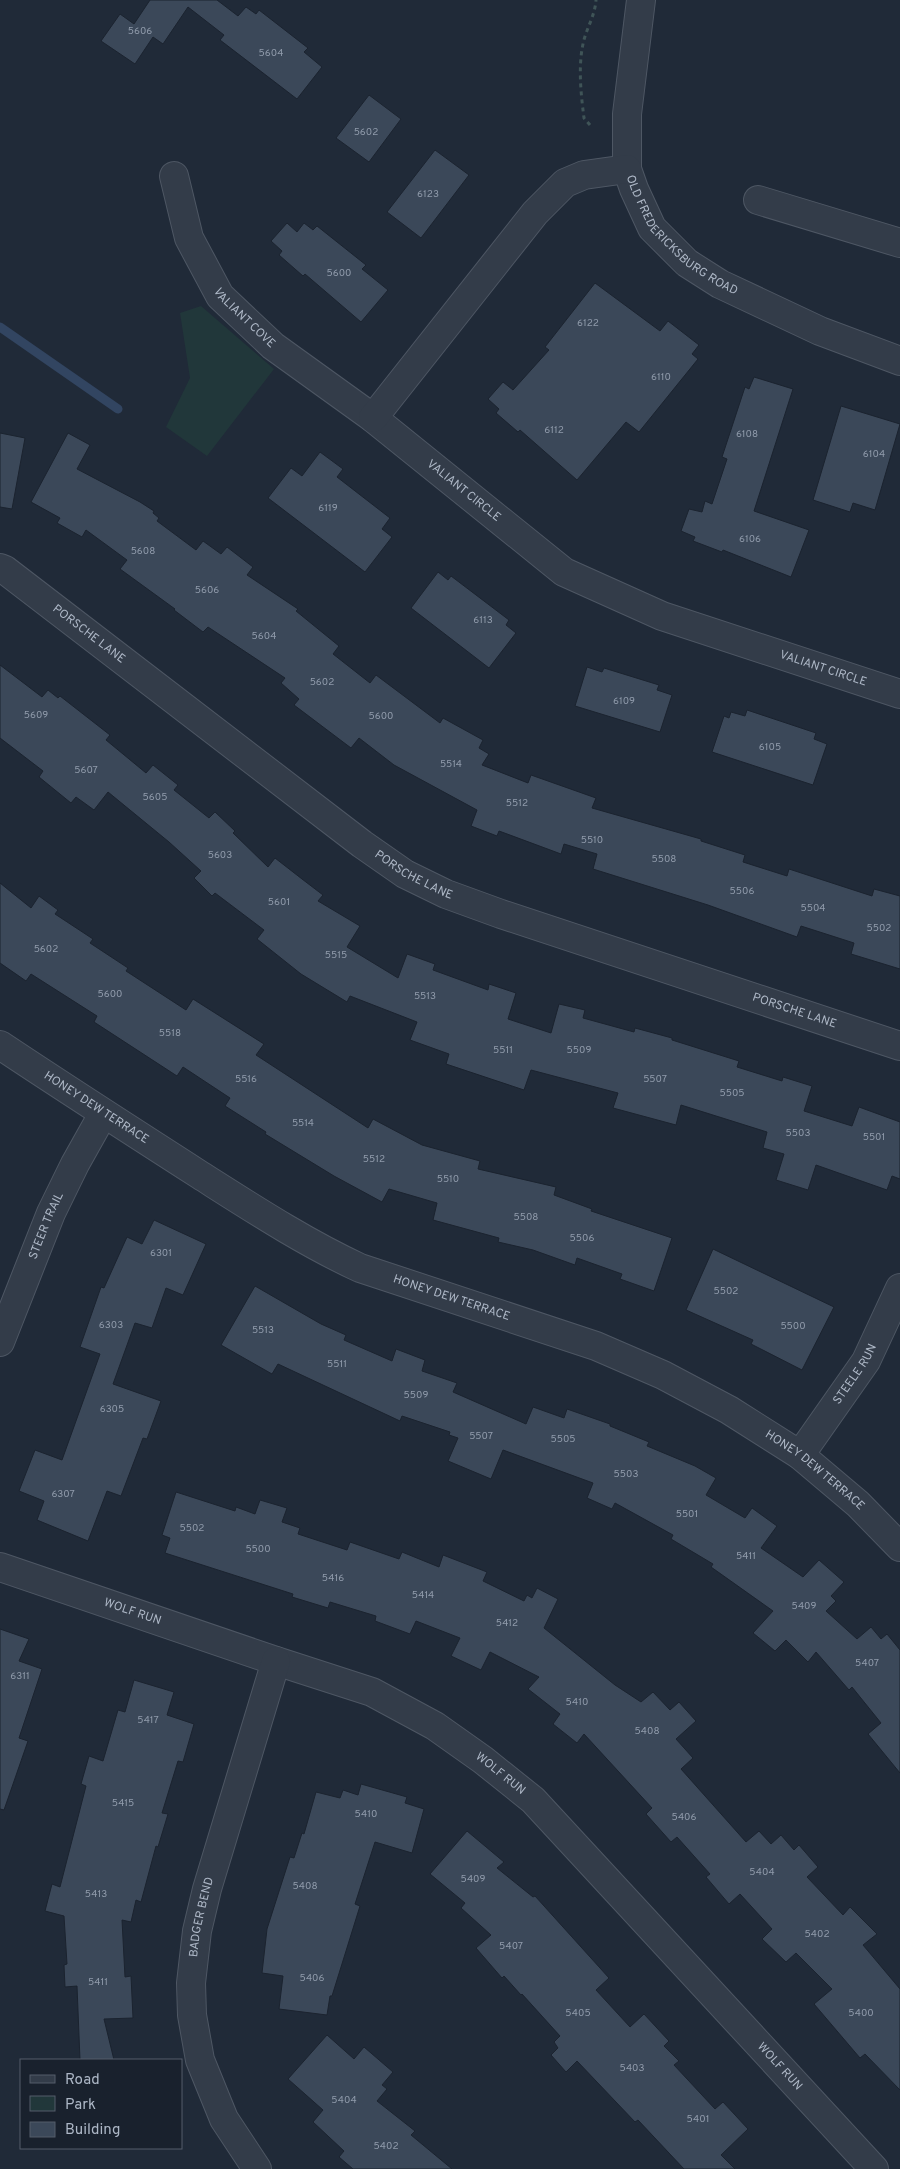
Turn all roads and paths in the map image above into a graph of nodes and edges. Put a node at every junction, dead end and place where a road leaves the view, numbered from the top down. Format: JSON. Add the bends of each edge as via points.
{"nodes":[{"id":1,"x":596,"y":0,"type":"edge"},
{"id":2,"x":640,"y":0,"type":"edge"},
{"id":3,"x":590,"y":125,"type":"dead end"},
{"id":4,"x":627,"y":169,"type":"junction"},
{"id":5,"x":174,"y":176,"type":"dead end"},
{"id":6,"x":758,"y":200,"type":"dead end"},
{"id":7,"x":900,"y":243,"type":"edge"},
{"id":8,"x":900,"y":361,"type":"edge"},
{"id":9,"x":373,"y":418,"type":"junction"},
{"id":10,"x":0,"y":568,"type":"edge"},
{"id":11,"x":900,"y":694,"type":"edge"},
{"id":12,"x":0,"y":1045,"type":"edge"},
{"id":13,"x":900,"y":1046,"type":"edge"},
{"id":14,"x":103,"y":1114,"type":"junction"},
{"id":15,"x":900,"y":1288,"type":"edge"},
{"id":16,"x":0,"y":1342,"type":"edge"},
{"id":17,"x":800,"y":1455,"type":"junction"},
{"id":18,"x":900,"y":1547,"type":"edge"},
{"id":19,"x":0,"y":1567,"type":"edge"},
{"id":20,"x":276,"y":1661,"type":"junction"},
{"id":21,"x":256,"y":2169,"type":"edge"},
{"id":22,"x":874,"y":2169,"type":"edge"}],
"edges":[{"from":1,"to":3,"type":"path","via":[[581,60],[584,118]]},
{"from":2,"to":4,"type":"street","name":"OLD FREDERICKSBURG ROAD","via":[[627,114]]},
{"from":4,"to":8,"type":"street","name":"OLD FREDERICKSBURG ROAD","via":[[652,228],[687,263],[720,284],[820,331]]},
{"from":4,"to":9,"type":"street","via":[[584,175],[565,183],[535,213]]},
{"from":5,"to":9,"type":"street","name":"VALIANT COVE","via":[[189,238],[220,296],[273,346]]},
{"from":6,"to":7,"type":"street"},
{"from":9,"to":11,"type":"street","name":"VALIANT CIRCLE","via":[[564,572],[662,616]]},
{"from":10,"to":13,"type":"street","name":"PORSCHE LANE","via":[[405,874],[446,894],[501,914]]},
{"from":12,"to":14,"type":"street","name":"HONEY DEW TERRACE"},
{"from":14,"to":16,"type":"street","name":"STEER TRAIL","via":[[51,1213]]},
{"from":14,"to":17,"type":"street","name":"HONEY DEW TERRACE","via":[[290,1233],[326,1252],[360,1268],[596,1346],[663,1375],[729,1410]]},
{"from":15,"to":17,"type":"street","name":"STEELE RUN","via":[[866,1361]]},
{"from":17,"to":18,"type":"street","name":"HONEY DEW TERRACE","via":[[858,1504]]},
{"from":19,"to":20,"type":"street","name":"WOLF RUN"},
{"from":20,"to":21,"type":"street","name":"BADGER BEND","via":[[207,1889],[197,1931],[191,1983],[192,2015],[200,2060],[224,2118]]},
{"from":20,"to":22,"type":"street","name":"WOLF RUN","via":[[380,1696],[434,1726],[533,1800]]}]}
